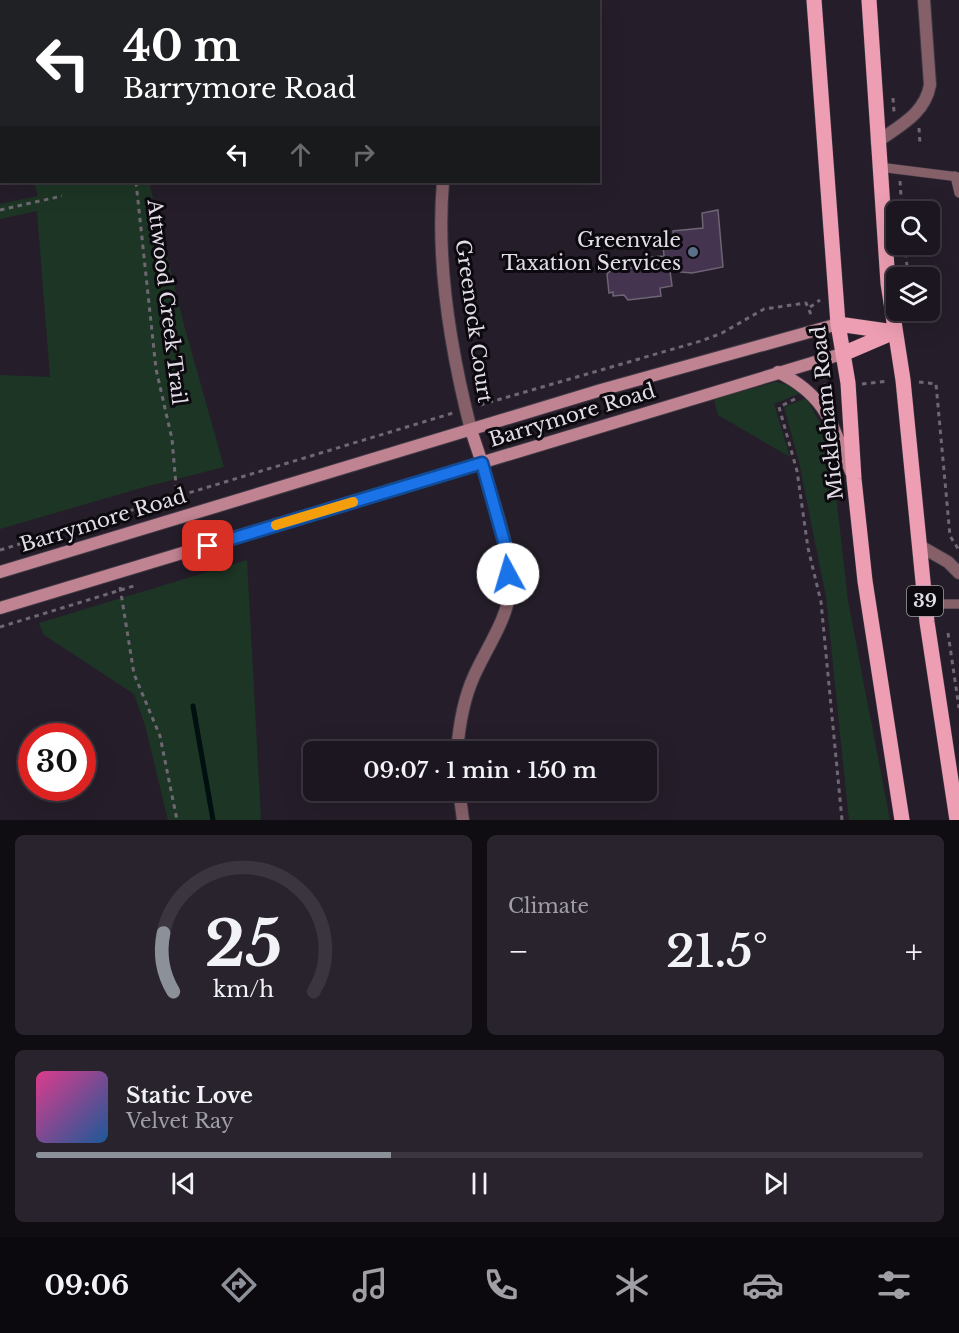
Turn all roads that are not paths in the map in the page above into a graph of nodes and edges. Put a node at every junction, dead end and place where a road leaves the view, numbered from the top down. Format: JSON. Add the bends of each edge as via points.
{"nodes":[{"id":1,"x":814,"y":0,"type":"edge"},
{"id":2,"x":869,"y":0,"type":"edge"},
{"id":3,"x":924,"y":0,"type":"edge"},
{"id":4,"x":877,"y":142,"type":"junction"},
{"id":5,"x":879,"y":167,"type":"junction"},
{"id":6,"x":957,"y":177,"type":"edge"},
{"id":7,"x":443,"y":183,"type":"edge"},
{"id":8,"x":959,"y":193,"type":"edge"},
{"id":9,"x":838,"y":324,"type":"junction"},
{"id":10,"x":894,"y":332,"type":"junction"},
{"id":11,"x":845,"y":353,"type":"junction"},
{"id":12,"x":778,"y":372,"type":"junction"},
{"id":13,"x":471,"y":429,"type":"junction"},
{"id":14,"x":482,"y":463,"type":"junction"},
{"id":15,"x":854,"y":479,"type":"junction"},
{"id":16,"x":920,"y":546,"type":"junction"},
{"id":17,"x":0,"y":572,"type":"edge"},
{"id":18,"x":959,"y":573,"type":"edge"},
{"id":19,"x":926,"y":604,"type":"junction"},
{"id":20,"x":959,"y":604,"type":"edge"},
{"id":21,"x":0,"y":608,"type":"edge"},
{"id":22,"x":458,"y":741,"type":"edge"},
{"id":23,"x":461,"y":801,"type":"edge"},
{"id":24,"x":464,"y":820,"type":"edge"},
{"id":25,"x":902,"y":820,"type":"edge"},
{"id":26,"x":957,"y":820,"type":"edge"}],
"edges":[{"from":1,"to":9,"type":"main road","name":"Mickleham Road"},
{"from":2,"to":4,"type":"main road","number":"39"},
{"from":3,"to":4,"type":"street","via":[[928,98],[922,108]]},
{"from":4,"to":5,"type":"main road","number":"39"},
{"from":5,"to":6,"type":"lane"},
{"from":5,"to":10,"type":"main road","number":"39"},
{"from":6,"to":8,"type":"lane"},
{"from":7,"to":13,"type":"street","name":"Greenock Court","via":[[441,240],[445,287]]},
{"from":9,"to":10,"type":"main road"},
{"from":9,"to":11,"type":"main road","name":"Mickleham Road"},
{"from":9,"to":13,"type":"street","name":"Barrymore Road"},
{"from":10,"to":11,"type":"main road"},
{"from":10,"to":16,"type":"main road","number":"39","via":[[903,380]]},
{"from":11,"to":12,"type":"street","name":"Barrymore Road"},
{"from":11,"to":15,"type":"main road","name":"Mickleham Road"},
{"from":12,"to":14,"type":"street","name":"Barrymore Road"},
{"from":12,"to":15,"type":"street","via":[[811,391],[831,424]]},
{"from":13,"to":14,"type":"street"},
{"from":13,"to":17,"type":"street","name":"Barrymore Road"},
{"from":14,"to":21,"type":"street","name":"Barrymore Road"},
{"from":14,"to":22,"type":"street","via":[[507,552],[509,596],[473,678],[459,721]]},
{"from":15,"to":25,"type":"main road","name":"Mickleham Road","via":[[871,632]]},
{"from":16,"to":18,"type":"street"},
{"from":16,"to":19,"type":"main road","number":"39"},
{"from":19,"to":20,"type":"lane"},
{"from":19,"to":26,"type":"main road","number":"39"},
{"from":23,"to":24,"type":"street"}]}
